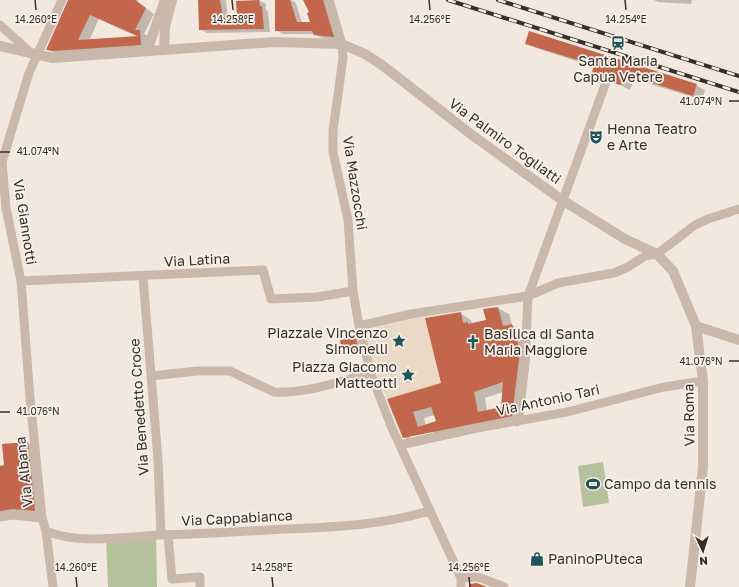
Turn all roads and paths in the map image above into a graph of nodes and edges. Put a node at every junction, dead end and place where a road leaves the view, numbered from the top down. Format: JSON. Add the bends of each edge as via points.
{"nodes":[{"id":1,"x":62,"y":0,"type":"edge"},
{"id":2,"x":165,"y":0,"type":"edge"},
{"id":3,"x":172,"y":0,"type":"edge"},
{"id":4,"x":329,"y":0,"type":"edge"},
{"id":5,"x":0,"y":25,"type":"edge"},
{"id":6,"x":342,"y":44,"type":"junction"},
{"id":7,"x":0,"y":46,"type":"edge"},
{"id":8,"x":164,"y":50,"type":"junction"},
{"id":9,"x":147,"y":51,"type":"junction"},
{"id":10,"x":34,"y":53,"type":"junction"},
{"id":11,"x":606,"y":82,"type":"dead end"},
{"id":12,"x":562,"y":200,"type":"junction"},
{"id":13,"x":739,"y":209,"type":"edge"},
{"id":14,"x":657,"y":254,"type":"junction"},
{"id":15,"x":143,"y":277,"type":"junction"},
{"id":16,"x":21,"y":281,"type":"junction"},
{"id":17,"x":353,"y":291,"type":"junction"},
{"id":18,"x":528,"y":296,"type":"junction"},
{"id":19,"x":359,"y":326,"type":"junction"},
{"id":20,"x":696,"y":326,"type":"junction"},
{"id":21,"x":739,"y":340,"type":"edge"},
{"id":22,"x":371,"y":374,"type":"junction"},
{"id":23,"x":151,"y":376,"type":"junction"},
{"id":24,"x":703,"y":381,"type":"junction"},
{"id":25,"x":517,"y":422,"type":"junction"},
{"id":26,"x":400,"y":445,"type":"junction"},
{"id":27,"x":429,"y":511,"type":"junction"},
{"id":28,"x":0,"y":517,"type":"edge"},
{"id":29,"x":42,"y":518,"type":"junction"},
{"id":30,"x":46,"y":531,"type":"junction"},
{"id":31,"x":165,"y":535,"type":"junction"},
{"id":32,"x":461,"y":583,"type":"edge"},
{"id":33,"x":53,"y":587,"type":"edge"},
{"id":34,"x":200,"y":587,"type":"edge"},
{"id":35,"x":504,"y":587,"type":"edge"},
{"id":36,"x":690,"y":587,"type":"edge"}],
"edges":[{"from":1,"to":10,"type":"street","name":"Via Giannotti"},
{"from":2,"to":9,"type":"street"},
{"from":3,"to":8,"type":"street","via":[[165,27]]},
{"from":4,"to":6,"type":"street","name":"Via Mazzocchi"},
{"from":5,"to":10,"type":"street"},
{"from":6,"to":8,"type":"street","via":[[274,42]]},
{"from":6,"to":12,"type":"street","name":"Via Palmiro Togliatti","via":[[382,65]]},
{"from":6,"to":17,"type":"street","name":"Via Mazzocchi","via":[[343,58],[333,131],[333,152],[348,220]]},
{"from":7,"to":10,"type":"street"},
{"from":8,"to":9,"type":"street"},
{"from":9,"to":10,"type":"street","via":[[65,58]]},
{"from":10,"to":16,"type":"street","name":"Via Giannotti","via":[[2,162],[6,208]]},
{"from":11,"to":12,"type":"street"},
{"from":12,"to":14,"type":"street","name":"Via Palmiro Togliatti","via":[[625,239]]},
{"from":12,"to":18,"type":"street"},
{"from":13,"to":14,"type":"street","via":[[695,225]]},
{"from":14,"to":18,"type":"street","via":[[645,256],[614,273],[558,283]]},
{"from":14,"to":20,"type":"street","name":"Via Roma","via":[[673,271]]},
{"from":15,"to":16,"type":"street","name":"Via Latina"},
{"from":15,"to":17,"type":"street","name":"Via Latina","via":[[263,270],[271,299],[317,297]]},
{"from":15,"to":23,"type":"street","name":"Via Benedetto Croce"},
{"from":16,"to":29,"type":"street","name":"Via Albana"},
{"from":17,"to":19,"type":"street","name":"Via Mazzocchi"},
{"from":18,"to":19,"type":"street","via":[[411,314]]},
{"from":18,"to":25,"type":"street","via":[[525,363]]},
{"from":19,"to":22,"type":"street","name":"Via Mazzocchi"},
{"from":20,"to":21,"type":"street"},
{"from":20,"to":24,"type":"street","name":"Via Roma"},
{"from":22,"to":23,"type":"street","via":[[281,392],[274,392],[230,370]]},
{"from":22,"to":26,"type":"street","name":"Via Mazzocchi"},
{"from":23,"to":31,"type":"street","name":"Via Benedetto Croce"},
{"from":24,"to":25,"type":"street","name":"Via Antonio Tari","via":[[664,387],[568,412]]},
{"from":24,"to":36,"type":"street","name":"Via Roma","via":[[703,467]]},
{"from":25,"to":26,"type":"street","name":"Via Antonio Tari"},
{"from":26,"to":27,"type":"street","name":"Via Mazzocchi"},
{"from":27,"to":31,"type":"street","name":"Via Cappabianca","via":[[406,518],[363,525]]},
{"from":27,"to":32,"type":"street","name":"Via Mazzocchi"},
{"from":28,"to":29,"type":"street","via":[[13,515]]},
{"from":29,"to":30,"type":"street","name":"Via Albana"},
{"from":30,"to":31,"type":"street","name":"Via Cappabianca","via":[[58,536],[104,538]]},
{"from":30,"to":33,"type":"street","name":"Via Albana"},
{"from":31,"to":34,"type":"street","name":"Via Benedetto Croce","via":[[172,579],[200,577]]},
{"from":32,"to":35,"type":"street","via":[[478,577]]}]}
